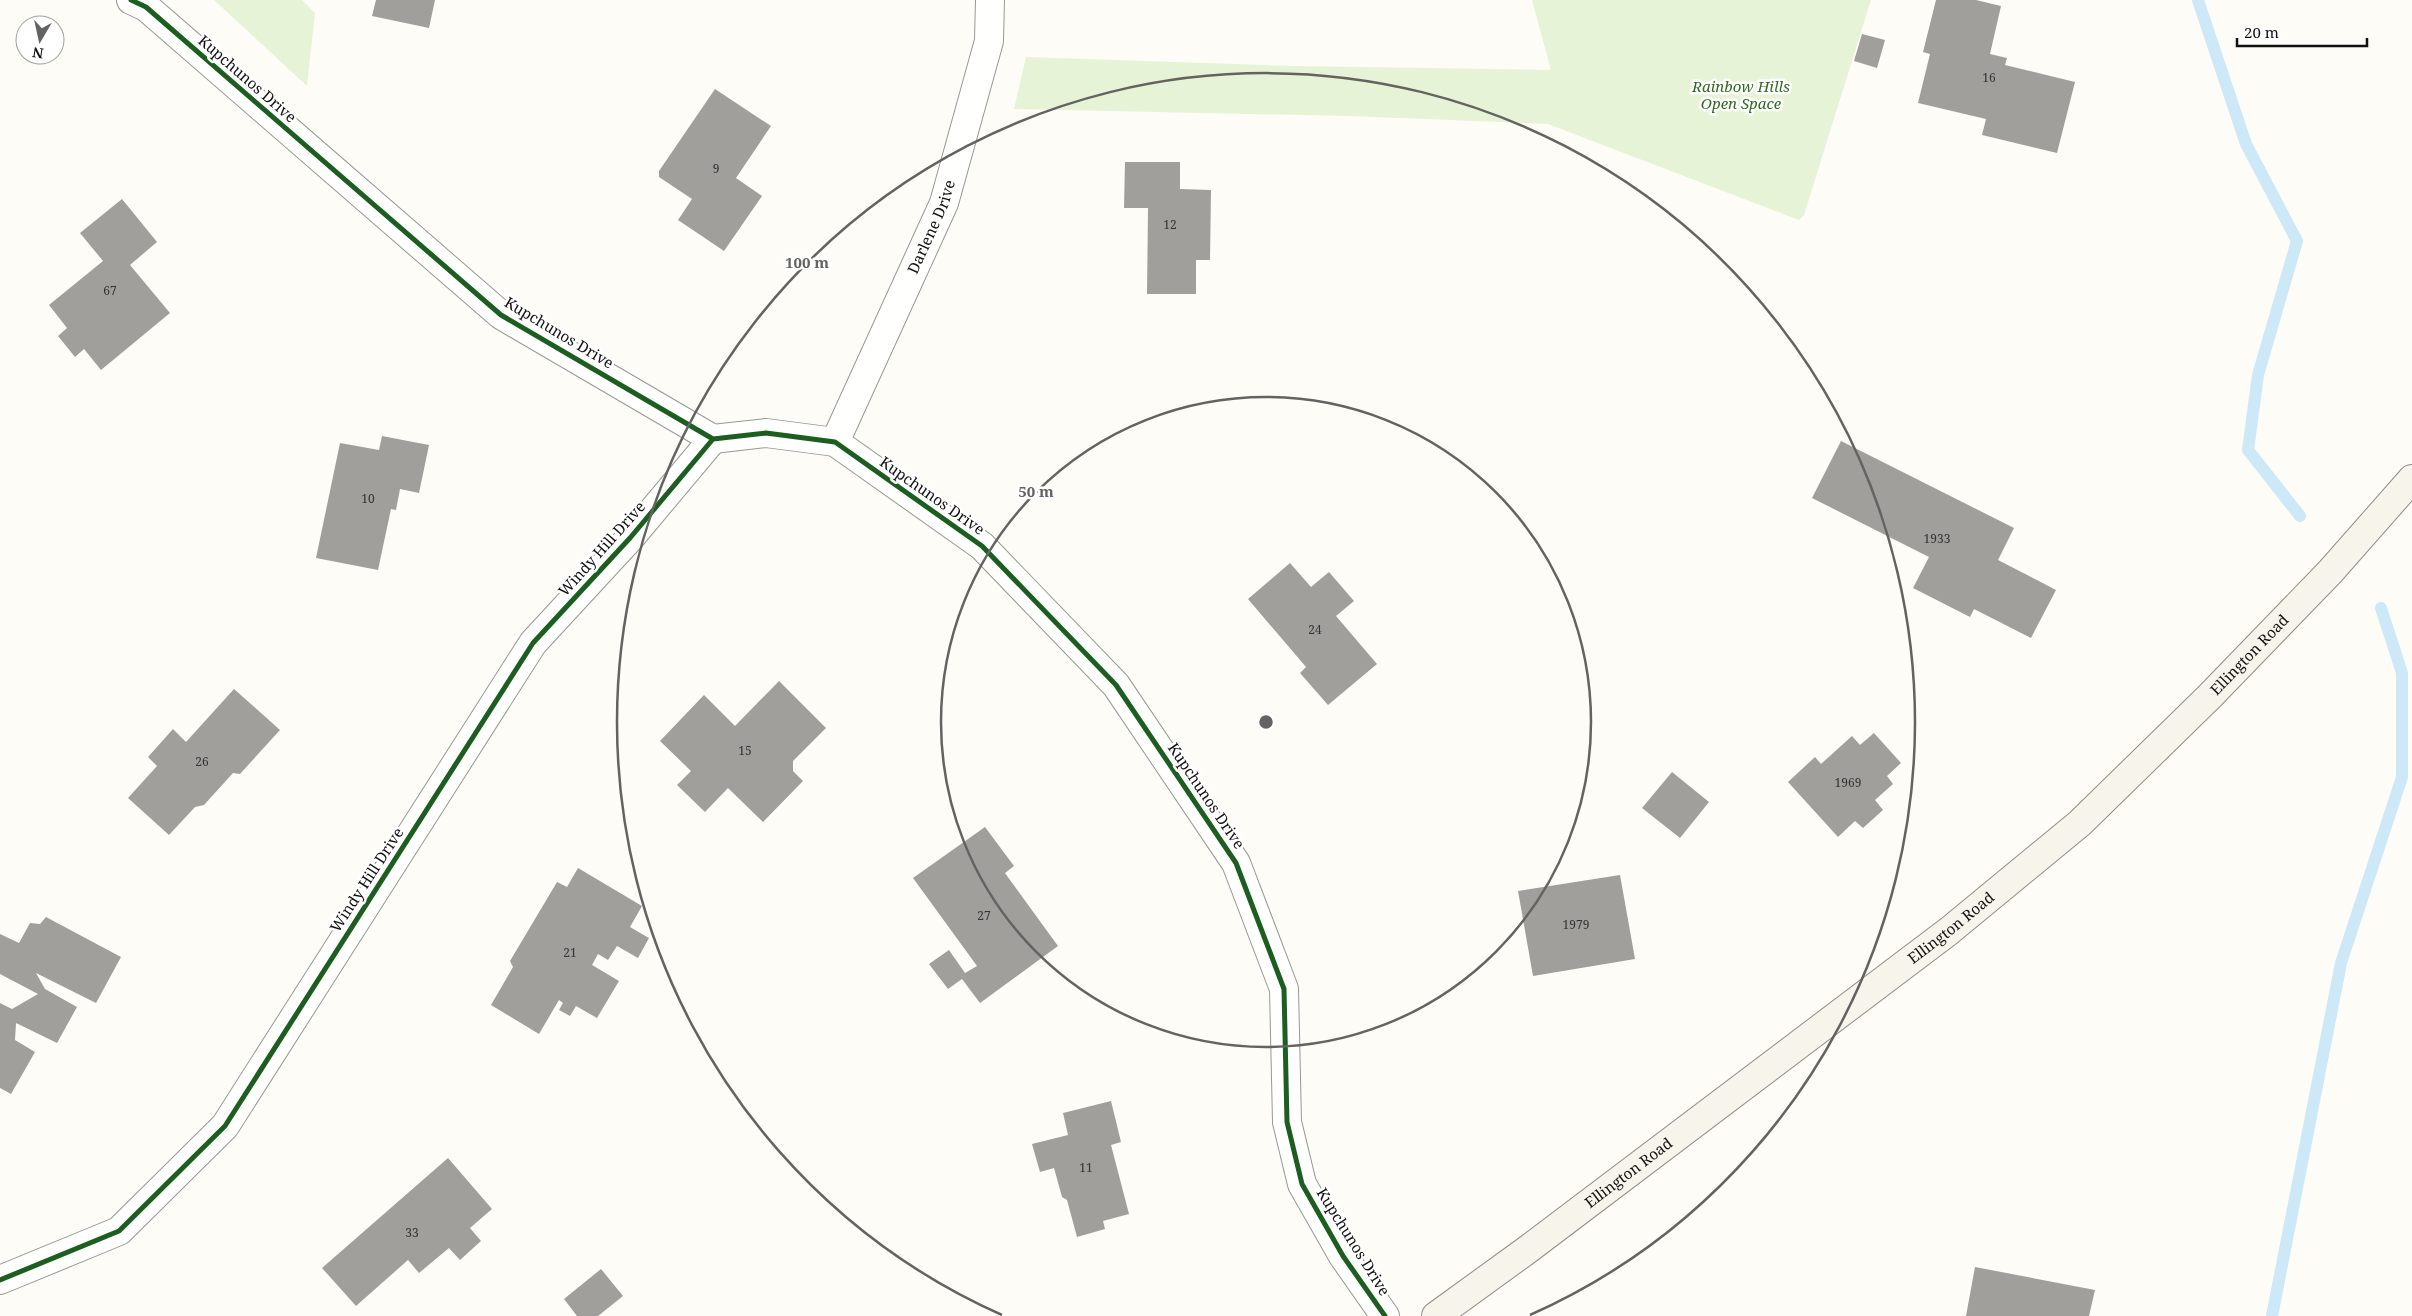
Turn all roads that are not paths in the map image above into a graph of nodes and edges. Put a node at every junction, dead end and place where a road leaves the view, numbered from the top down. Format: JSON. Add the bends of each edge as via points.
{"nodes":[{"id":1,"x":131,"y":0,"type":"edge"},
{"id":2,"x":990,"y":0,"type":"edge"},
{"id":3,"x":713,"y":439,"type":"junction"},
{"id":4,"x":835,"y":442,"type":"junction"},
{"id":5,"x":2412,"y":479,"type":"edge"},
{"id":6,"x":0,"y":1280,"type":"edge"},
{"id":7,"x":1385,"y":1316,"type":"edge"},
{"id":8,"x":1436,"y":1316,"type":"edge"}],
"edges":[{"from":1,"to":3,"type":"street","name":"Kupchunos Drive","via":[[146,8],[501,315]]},
{"from":2,"to":4,"type":"street","name":"Darlene Drive","via":[[989,41],[944,203]]},
{"from":3,"to":4,"type":"street","name":"Kupchunos Drive","via":[[766,434]]},
{"from":3,"to":6,"type":"street","name":"Windy Hill Drive","via":[[630,538],[533,643],[225,1126],[119,1231]]},
{"from":4,"to":7,"type":"street","name":"Kupchunos Drive","via":[[982,546],[1116,685],[1236,863],[1284,989],[1287,1122],[1302,1184],[1343,1256]]},
{"from":5,"to":8,"type":"main road","name":"Ellington Road","via":[[2330,572],[2080,823],[1949,931]]}]}
